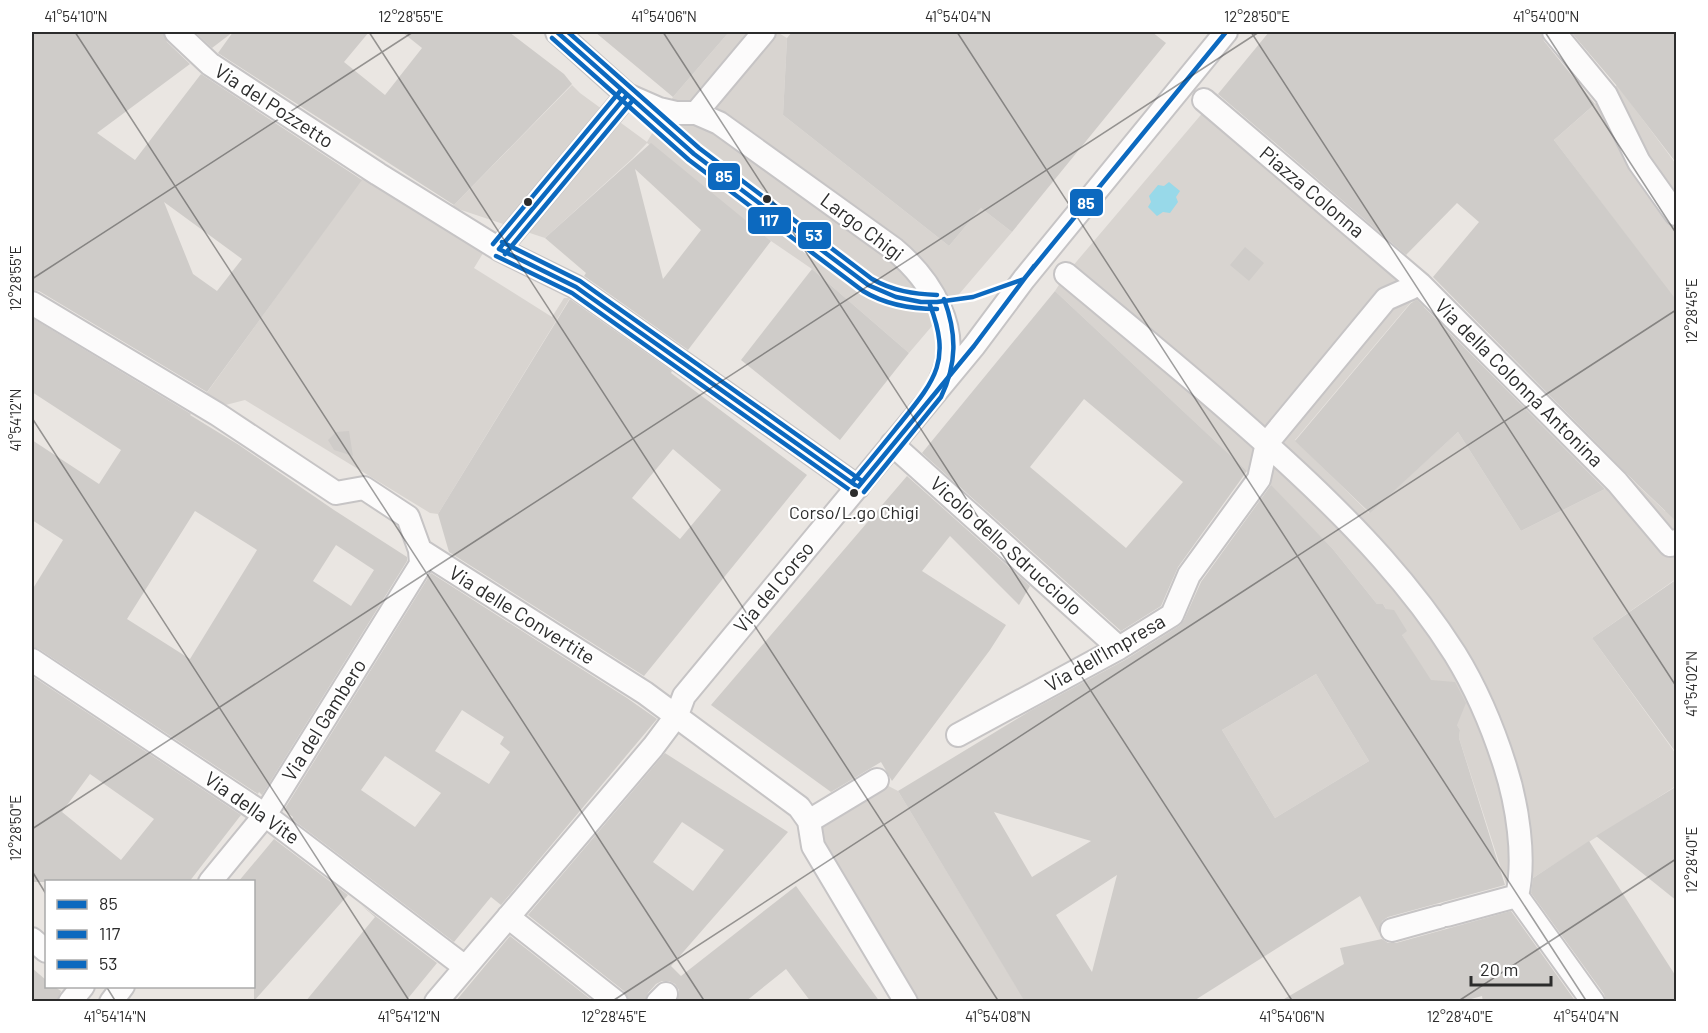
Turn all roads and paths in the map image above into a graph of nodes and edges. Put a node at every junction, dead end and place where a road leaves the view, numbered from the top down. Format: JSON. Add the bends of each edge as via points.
{"nodes":[{"id":1,"x":176,"y":32,"type":"edge"},
{"id":2,"x":557,"y":32,"type":"edge"},
{"id":3,"x":764,"y":32,"type":"edge"},
{"id":4,"x":1226,"y":32,"type":"edge"},
{"id":5,"x":1554,"y":32,"type":"edge"},
{"id":6,"x":627,"y":95,"type":"junction"},
{"id":7,"x":1204,"y":100,"type":"dead end"},
{"id":8,"x":696,"y":114,"type":"junction"},
{"id":9,"x":1677,"y":214,"type":"edge"},
{"id":10,"x":498,"y":249,"type":"junction"},
{"id":11,"x":1066,"y":274,"type":"dead end"},
{"id":12,"x":1415,"y":286,"type":"junction"},
{"id":13,"x":32,"y":303,"type":"edge"},
{"id":14,"x":935,"y":392,"type":"junction"},
{"id":15,"x":1267,"y":443,"type":"junction"},
{"id":16,"x":892,"y":444,"type":"junction"},
{"id":17,"x":858,"y":487,"type":"junction"},
{"id":18,"x":1677,"y":542,"type":"edge"},
{"id":19,"x":420,"y":550,"type":"junction"},
{"id":20,"x":1119,"y":648,"type":"junction"},
{"id":21,"x":32,"y":660,"type":"edge"},
{"id":22,"x":677,"y":715,"type":"junction"},
{"id":23,"x":958,"y":735,"type":"dead end"},
{"id":24,"x":877,"y":780,"type":"dead end"},
{"id":25,"x":265,"y":815,"type":"junction"},
{"id":26,"x":809,"y":821,"type":"junction"},
{"id":27,"x":212,"y":880,"type":"edge"},
{"id":28,"x":1518,"y":890,"type":"junction"},
{"id":29,"x":508,"y":917,"type":"junction"},
{"id":30,"x":1392,"y":930,"type":"dead end"},
{"id":31,"x":32,"y":939,"type":"edge"},
{"id":32,"x":45,"y":950,"type":"edge"},
{"id":33,"x":465,"y":967,"type":"junction"},
{"id":34,"x":82,"y":988,"type":"edge"},
{"id":35,"x":122,"y":988,"type":"edge"},
{"id":36,"x":70,"y":1002,"type":"edge"},
{"id":37,"x":111,"y":1002,"type":"edge"},
{"id":38,"x":436,"y":1002,"type":"edge"},
{"id":39,"x":616,"y":1002,"type":"edge"},
{"id":40,"x":906,"y":1002,"type":"edge"},
{"id":41,"x":1593,"y":1002,"type":"edge"}],
"edges":[{"from":1,"to":10,"type":"street","name":"Via del Pozzetto","via":[[210,64]]},
{"from":2,"to":6,"type":"street","name":"Largo Chigi"},
{"from":3,"to":8,"type":"street"},
{"from":4,"to":14,"type":"street","name":"Via del Corso"},
{"from":5,"to":9,"type":"street","via":[[1606,95],[1639,162]]},
{"from":6,"to":8,"type":"street","name":"Largo Chigi","via":[[667,112]]},
{"from":6,"to":10,"type":"street"},
{"from":7,"to":12,"type":"street","name":"Piazza Colonna"},
{"from":8,"to":14,"type":"street","name":"Largo Chigi","via":[[729,130],[894,249],[920,274],[937,302],[948,338],[946,362]]},
{"from":10,"to":17,"type":"street","name":"Via del Pozzetto","via":[[576,287]]},
{"from":11,"to":15,"type":"street"},
{"from":12,"to":15,"type":"street","via":[[1386,299]]},
{"from":12,"to":18,"type":"street","name":"Via della Colonna Antonina","via":[[1617,482],[1670,545]]},
{"from":13,"to":19,"type":"street","via":[[336,493],[364,488],[408,517]]},
{"from":14,"to":16,"type":"street","name":"Via del Corso"},
{"from":15,"to":20,"type":"street","name":"Via dell'Impresa","via":[[1260,479],[1189,575],[1172,615]]},
{"from":15,"to":28,"type":"street","via":[[1366,540],[1420,604],[1456,656],[1492,730],[1508,775],[1517,821]]},
{"from":16,"to":17,"type":"street","name":"Via del Corso"},
{"from":16,"to":20,"type":"street","name":"Vicolo dello Sdrucciolo"},
{"from":17,"to":22,"type":"street","name":"Via del Corso","via":[[684,696]]},
{"from":19,"to":22,"type":"street","name":"Via delle Convertite"},
{"from":19,"to":25,"type":"street","name":"Via del Gambero","via":[[420,564]]},
{"from":20,"to":23,"type":"street","name":"Via dell'Impresa"},
{"from":21,"to":25,"type":"street","name":"Via della Vite"},
{"from":22,"to":26,"type":"street","name":"Via delle Convertite","via":[[799,807]]},
{"from":22,"to":29,"type":"street","name":"Via del Corso"},
{"from":24,"to":26,"type":"street"},
{"from":25,"to":27,"type":"street","name":"Via del Gambero"},
{"from":25,"to":33,"type":"street","name":"Via della Vite"},
{"from":26,"to":40,"type":"street","via":[[813,846]]},
{"from":28,"to":30,"type":"street"},
{"from":28,"to":41,"type":"street"},
{"from":29,"to":33,"type":"street","name":"Via del Corso"},
{"from":29,"to":39,"type":"street"},
{"from":31,"to":32,"type":"street"},
{"from":33,"to":38,"type":"street","name":"Via del Corso"},
{"from":34,"to":36,"type":"street"},
{"from":35,"to":37,"type":"street"}]}
